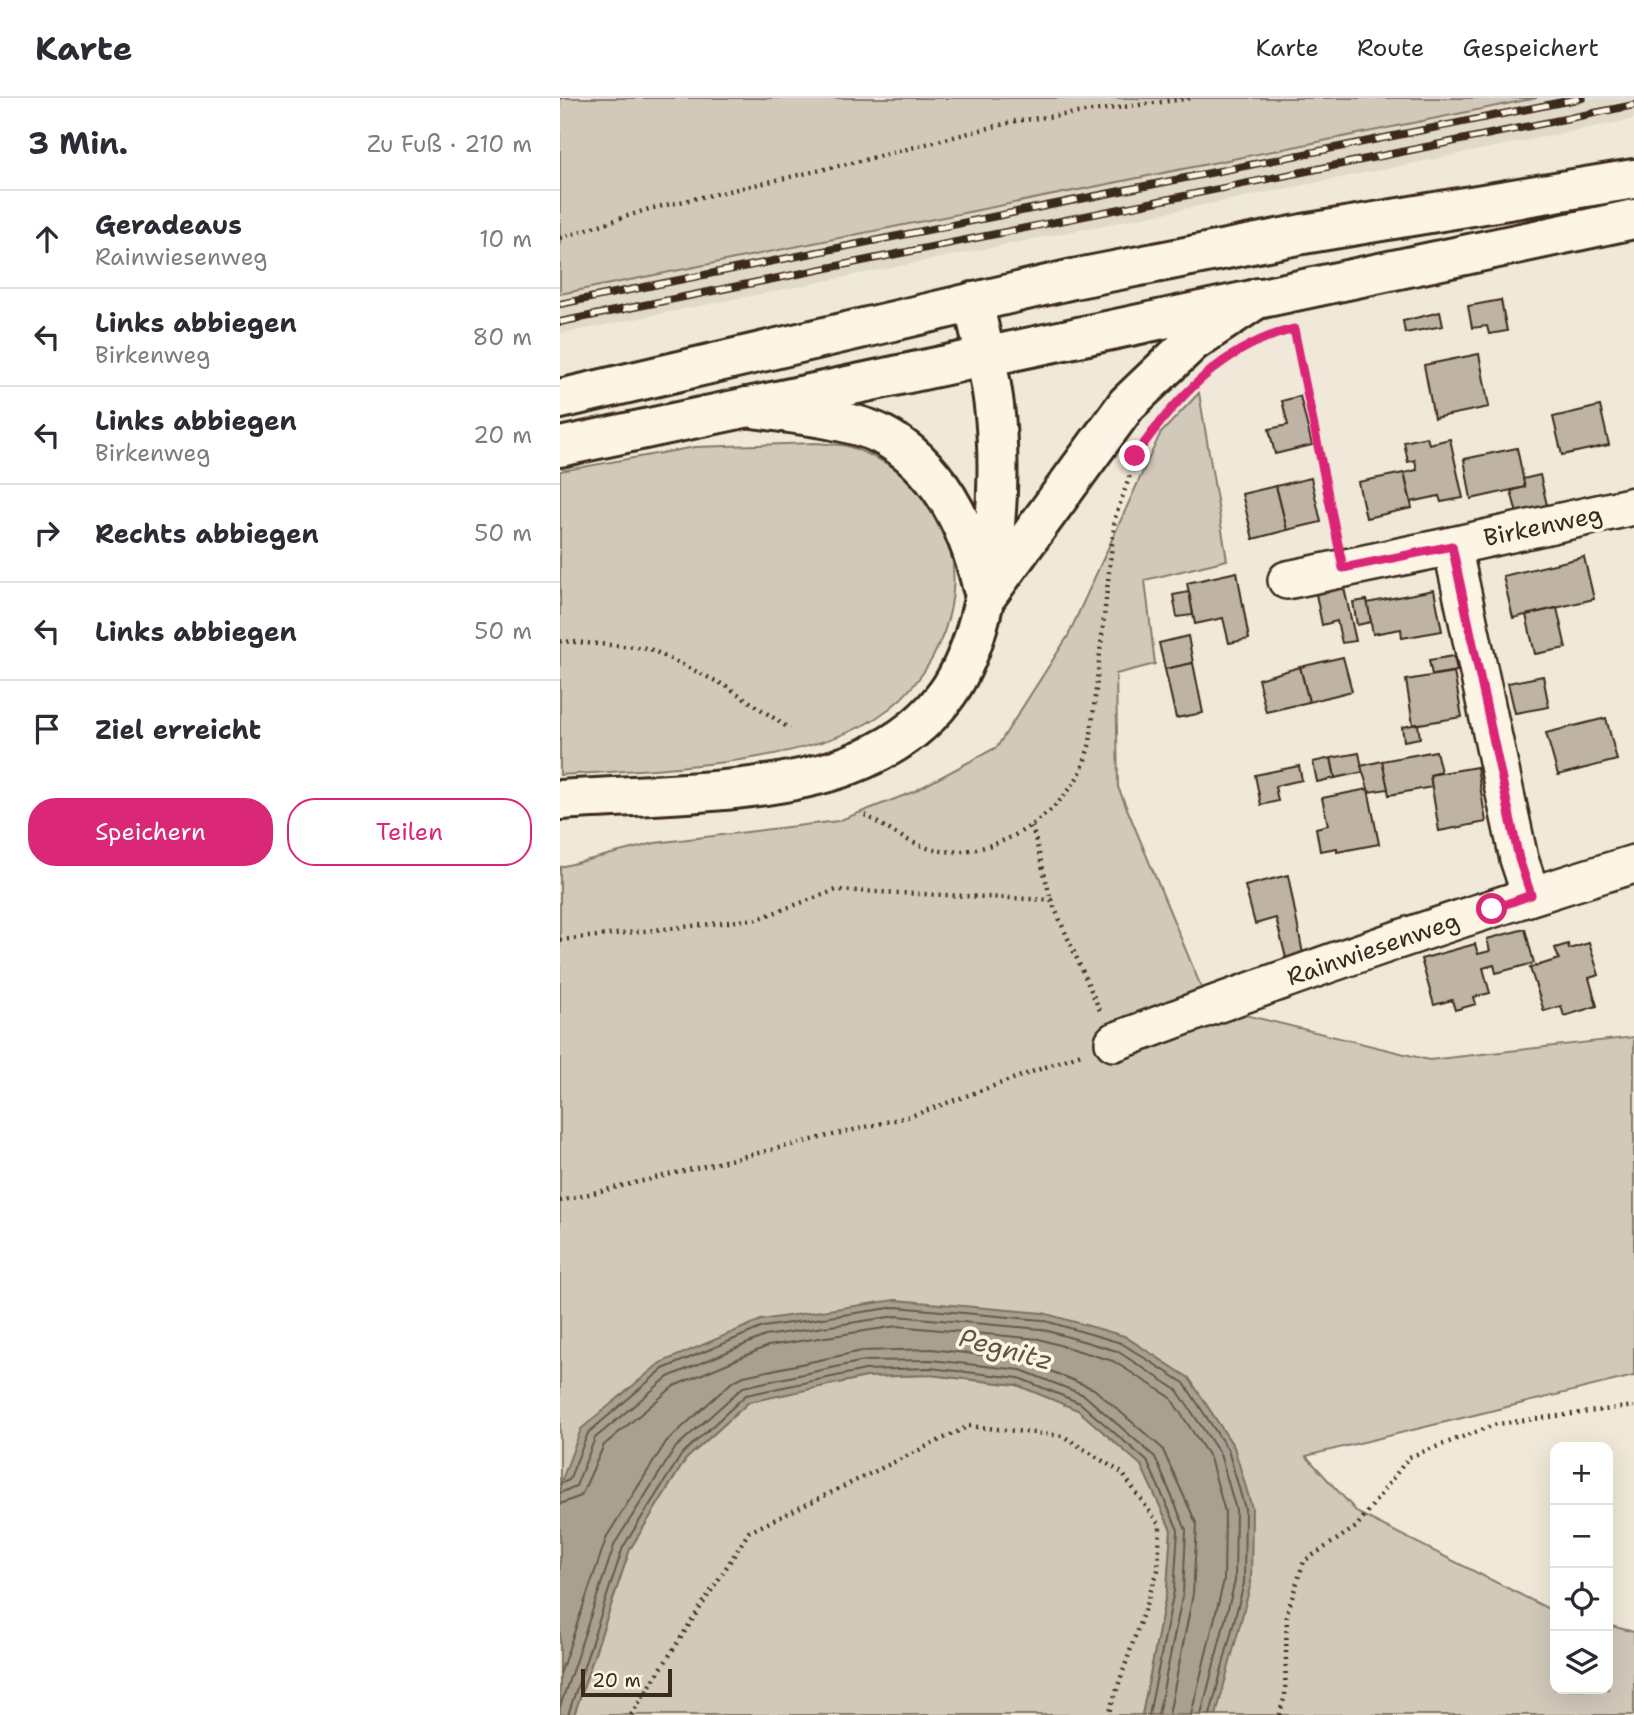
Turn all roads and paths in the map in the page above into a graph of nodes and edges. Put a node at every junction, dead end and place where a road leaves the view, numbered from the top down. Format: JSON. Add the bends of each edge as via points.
{"nodes":[{"id":1,"x":1192,"y":98,"type":"edge"},
{"id":2,"x":1634,"y":179,"type":"edge"},
{"id":3,"x":1634,"y":219,"type":"edge"},
{"id":4,"x":560,"y":238,"type":"edge"},
{"id":5,"x":1258,"y":298,"type":"junction"},
{"id":6,"x":973,"y":302,"type":"junction"},
{"id":7,"x":1284,"y":331,"type":"dead end"},
{"id":8,"x":985,"y":356,"type":"junction"},
{"id":9,"x":560,"y":399,"type":"edge"},
{"id":10,"x":747,"y":407,"type":"junction"},
{"id":11,"x":1143,"y":445,"type":"dead end"},
{"id":12,"x":560,"y":447,"type":"edge"},
{"id":13,"x":1634,"y":506,"type":"edge"},
{"id":14,"x":1452,"y":546,"type":"junction"},
{"id":15,"x":1343,"y":568,"type":"junction"},
{"id":16,"x":1287,"y":580,"type":"dead end"},
{"id":17,"x":985,"y":599,"type":"junction"},
{"id":18,"x":560,"y":641,"type":"edge"},
{"id":19,"x":790,"y":729,"type":"dead end"},
{"id":20,"x":560,"y":800,"type":"edge"},
{"id":21,"x":865,"y":815,"type":"dead end"},
{"id":22,"x":1032,"y":826,"type":"junction"},
{"id":23,"x":1634,"y":864,"type":"edge"},
{"id":24,"x":1531,"y":895,"type":"junction"},
{"id":25,"x":1051,"y":900,"type":"junction"},
{"id":26,"x":560,"y":940,"type":"edge"},
{"id":27,"x":1114,"y":1042,"type":"junction"},
{"id":28,"x":560,"y":1201,"type":"edge"},
{"id":29,"x":1634,"y":1406,"type":"edge"},
{"id":30,"x":631,"y":1715,"type":"edge"},
{"id":31,"x":1108,"y":1715,"type":"edge"},
{"id":32,"x":1279,"y":1715,"type":"edge"}],
"edges":[{"from":1,"to":4,"type":"path","via":[[1016,121],[649,209]]},
{"from":2,"to":6,"type":"main road","via":[[1303,234]]},
{"from":3,"to":5,"type":"main road"},
{"from":5,"to":8,"type":"main road"},
{"from":5,"to":17,"type":"main road","via":[[1192,342],[1127,404]]},
{"from":6,"to":8,"type":"main road"},
{"from":6,"to":9,"type":"main road"},
{"from":7,"to":15,"type":"path","via":[[1294,329]]},
{"from":8,"to":10,"type":"main road"},
{"from":8,"to":17,"type":"main road","via":[[997,454]]},
{"from":10,"to":12,"type":"main road"},
{"from":10,"to":17,"type":"main road","via":[[879,433],[916,458],[942,489],[961,523]]},
{"from":11,"to":22,"type":"path","via":[[1135,456],[1115,518],[1090,743],[1079,775],[1063,799]]},
{"from":13,"to":14,"type":"street","name":"Birkenweg"},
{"from":14,"to":15,"type":"street","name":"Birkenweg"},
{"from":14,"to":24,"type":"street","name":"Birkenweg","via":[[1519,859]]},
{"from":15,"to":16,"type":"street","name":"Birkenweg"},
{"from":17,"to":20,"type":"main road","via":[[966,661],[944,698],[914,730],[885,749],[848,766],[802,778],[743,787]]},
{"from":18,"to":19,"type":"path","via":[[648,648],[728,687]]},
{"from":21,"to":22,"type":"path","via":[[908,841],[943,851],[1005,840]]},
{"from":22,"to":25,"type":"path"},
{"from":23,"to":24,"type":"street","name":"Rainwiesenweg"},
{"from":24,"to":27,"type":"street","name":"Rainwiesenweg"},
{"from":25,"to":26,"type":"path","via":[[836,890],[757,919]]},
{"from":25,"to":27,"type":"path"},
{"from":27,"to":28,"type":"path","via":[[911,1116]]},
{"from":29,"to":32,"type":"path","via":[[1497,1424],[1409,1457],[1356,1527],[1304,1561],[1287,1613],[1285,1696]]},
{"from":30,"to":31,"type":"path","via":[[749,1532],[969,1426],[1063,1436],[1122,1473],[1160,1526],[1158,1570]]}]}
